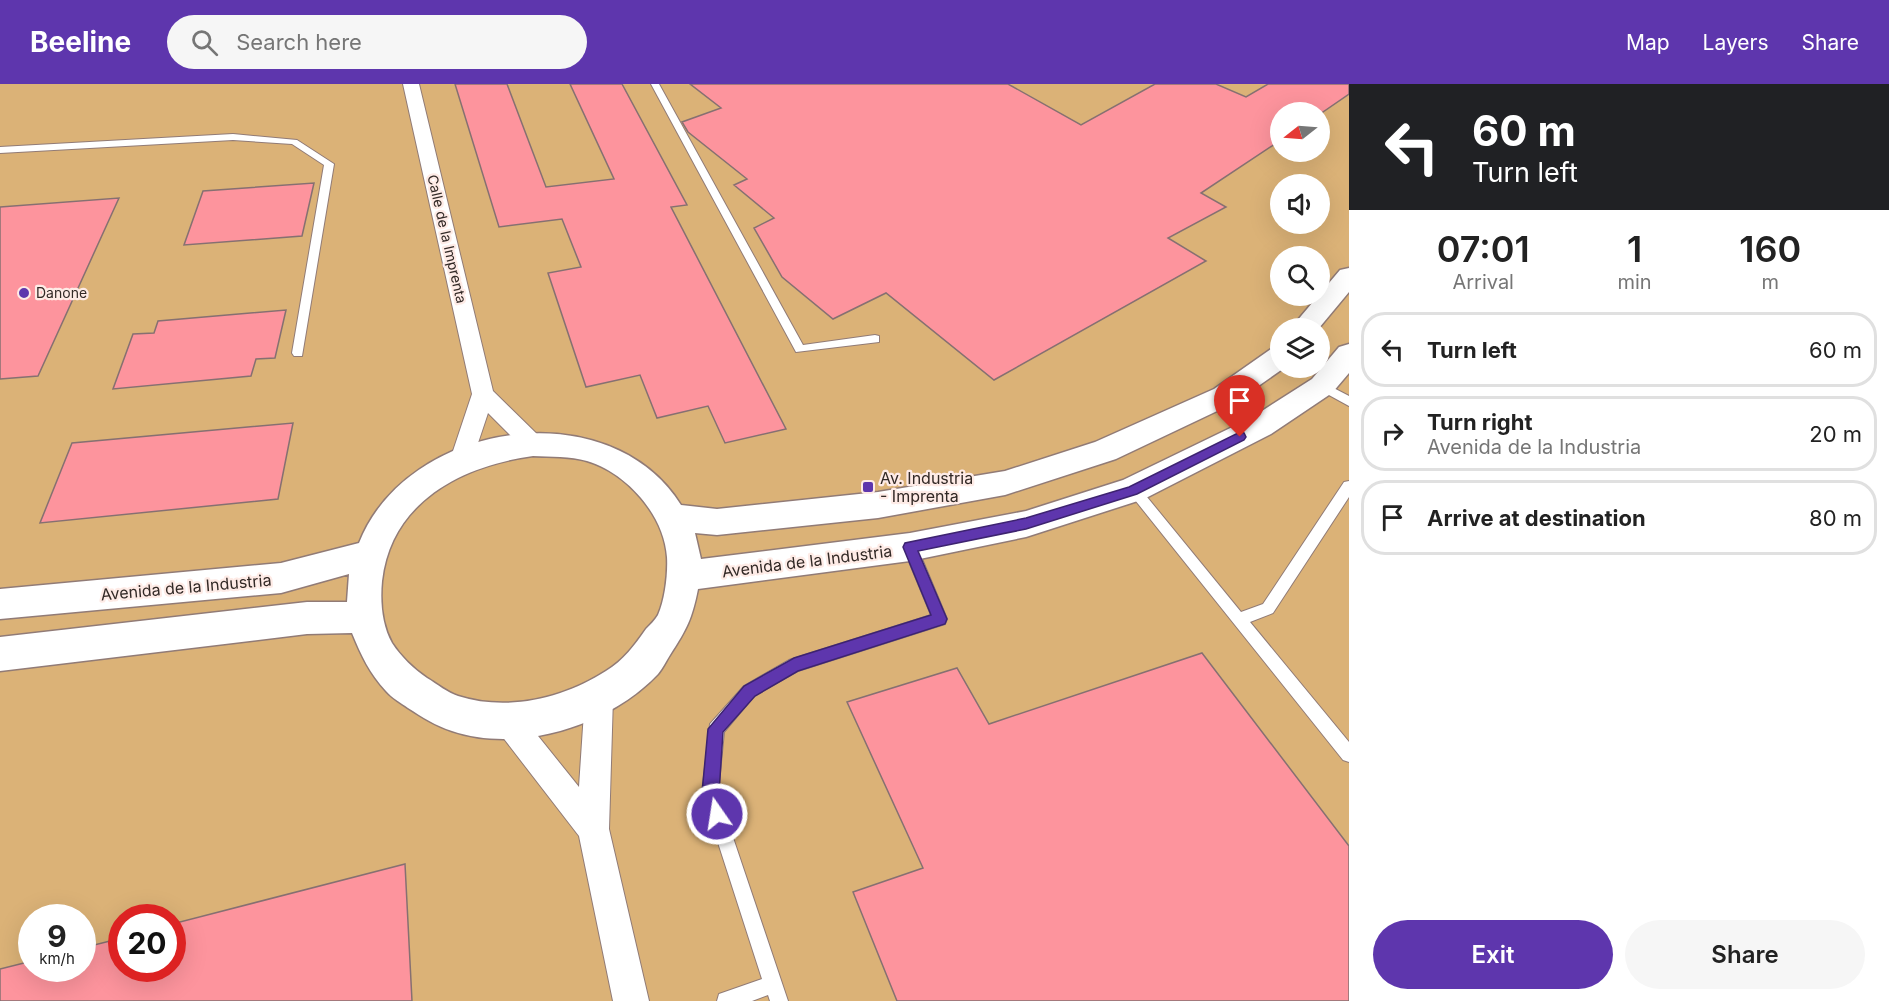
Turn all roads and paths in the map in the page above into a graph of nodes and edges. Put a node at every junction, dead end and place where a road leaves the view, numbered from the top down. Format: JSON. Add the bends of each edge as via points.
{"nodes":[{"id":1,"x":411,"y":84,"type":"edge"},
{"id":2,"x":656,"y":84,"type":"edge"},
{"id":3,"x":0,"y":150,"type":"edge"},
{"id":4,"x":1349,"y":276,"type":"edge"},
{"id":5,"x":1313,"y":318,"type":"edge"},
{"id":6,"x":875,"y":339,"type":"dead end"},
{"id":7,"x":298,"y":353,"type":"dead end"},
{"id":8,"x":1349,"y":354,"type":"edge"},
{"id":9,"x":1270,"y":364,"type":"edge"},
{"id":10,"x":1322,"y":386,"type":"junction"},
{"id":11,"x":483,"y":394,"type":"junction"},
{"id":12,"x":1349,"y":402,"type":"edge"},
{"id":13,"x":533,"y":444,"type":"junction"},
{"id":14,"x":462,"y":460,"type":"junction"},
{"id":15,"x":1349,"y":486,"type":"edge"},
{"id":16,"x":1133,"y":490,"type":"junction"},
{"id":17,"x":674,"y":518,"type":"junction"},
{"id":18,"x":910,"y":547,"type":"junction"},
{"id":19,"x":369,"y":555,"type":"junction"},
{"id":20,"x":684,"y":576,"type":"junction"},
{"id":21,"x":0,"y":604,"type":"edge"},
{"id":22,"x":364,"y":616,"type":"junction"},
{"id":23,"x":1239,"y":620,"type":"junction"},
{"id":24,"x":0,"y":654,"type":"edge"},
{"id":25,"x":599,"y":697,"type":"junction"},
{"id":26,"x":508,"y":721,"type":"junction"},
{"id":27,"x":1349,"y":754,"type":"edge"},
{"id":28,"x":593,"y":829,"type":"junction"},
{"id":29,"x":776,"y":992,"type":"edge"},
{"id":30,"x":632,"y":1001,"type":"edge"},
{"id":31,"x":726,"y":1001,"type":"edge"}],
"edges":[{"from":1,"to":11,"type":"street","name":"Calle de la Imprenta"},
{"from":2,"to":6,"type":"lane","via":[[800,349]]},
{"from":3,"to":7,"type":"lane","via":[[233,137],[294,142],[329,164]]},
{"from":4,"to":5,"type":"street"},
{"from":8,"to":10,"type":"street","name":"Avenida de la Industria"},
{"from":9,"to":17,"type":"street","via":[[1224,396],[1105,452],[1005,483],[878,505],[758,518],[717,522]]},
{"from":10,"to":12,"type":"lane"},
{"from":10,"to":16,"type":"street","name":"Avenida de la Industria","via":[[1261,426]]},
{"from":11,"to":13,"type":"street"},
{"from":11,"to":14,"type":"street"},
{"from":13,"to":14,"type":"street","via":[[497,448]]},
{"from":13,"to":17,"type":"street","via":[[577,447],[617,461],[651,485]]},
{"from":14,"to":19,"type":"street","via":[[423,484],[391,516]]},
{"from":15,"to":23,"type":"lane","via":[[1268,609]]},
{"from":16,"to":18,"type":"street","name":"Avenida de la Industria","via":[[1026,524]]},
{"from":16,"to":23,"type":"lane"},
{"from":17,"to":20,"type":"street","via":[[683,546]]},
{"from":18,"to":20,"type":"street","name":"Avenida de la Industria"},
{"from":18,"to":29,"type":"lane","via":[[940,619],[794,665],[749,691],[716,729],[710,793]]},
{"from":19,"to":21,"type":"street","name":"Avenida de la Industria","via":[[281,578]]},
{"from":19,"to":22,"type":"street","via":[[363,585]]},
{"from":20,"to":25,"type":"street","via":[[673,621],[644,663]]},
{"from":22,"to":24,"type":"street","via":[[307,618]]},
{"from":22,"to":26,"type":"street","via":[[379,657],[410,691],[454,714]]},
{"from":23,"to":27,"type":"lane"},
{"from":25,"to":26,"type":"street","via":[[555,715]]},
{"from":25,"to":28,"type":"street"},
{"from":26,"to":28,"type":"street"},
{"from":28,"to":30,"type":"street"},
{"from":29,"to":31,"type":"lane"}]}
